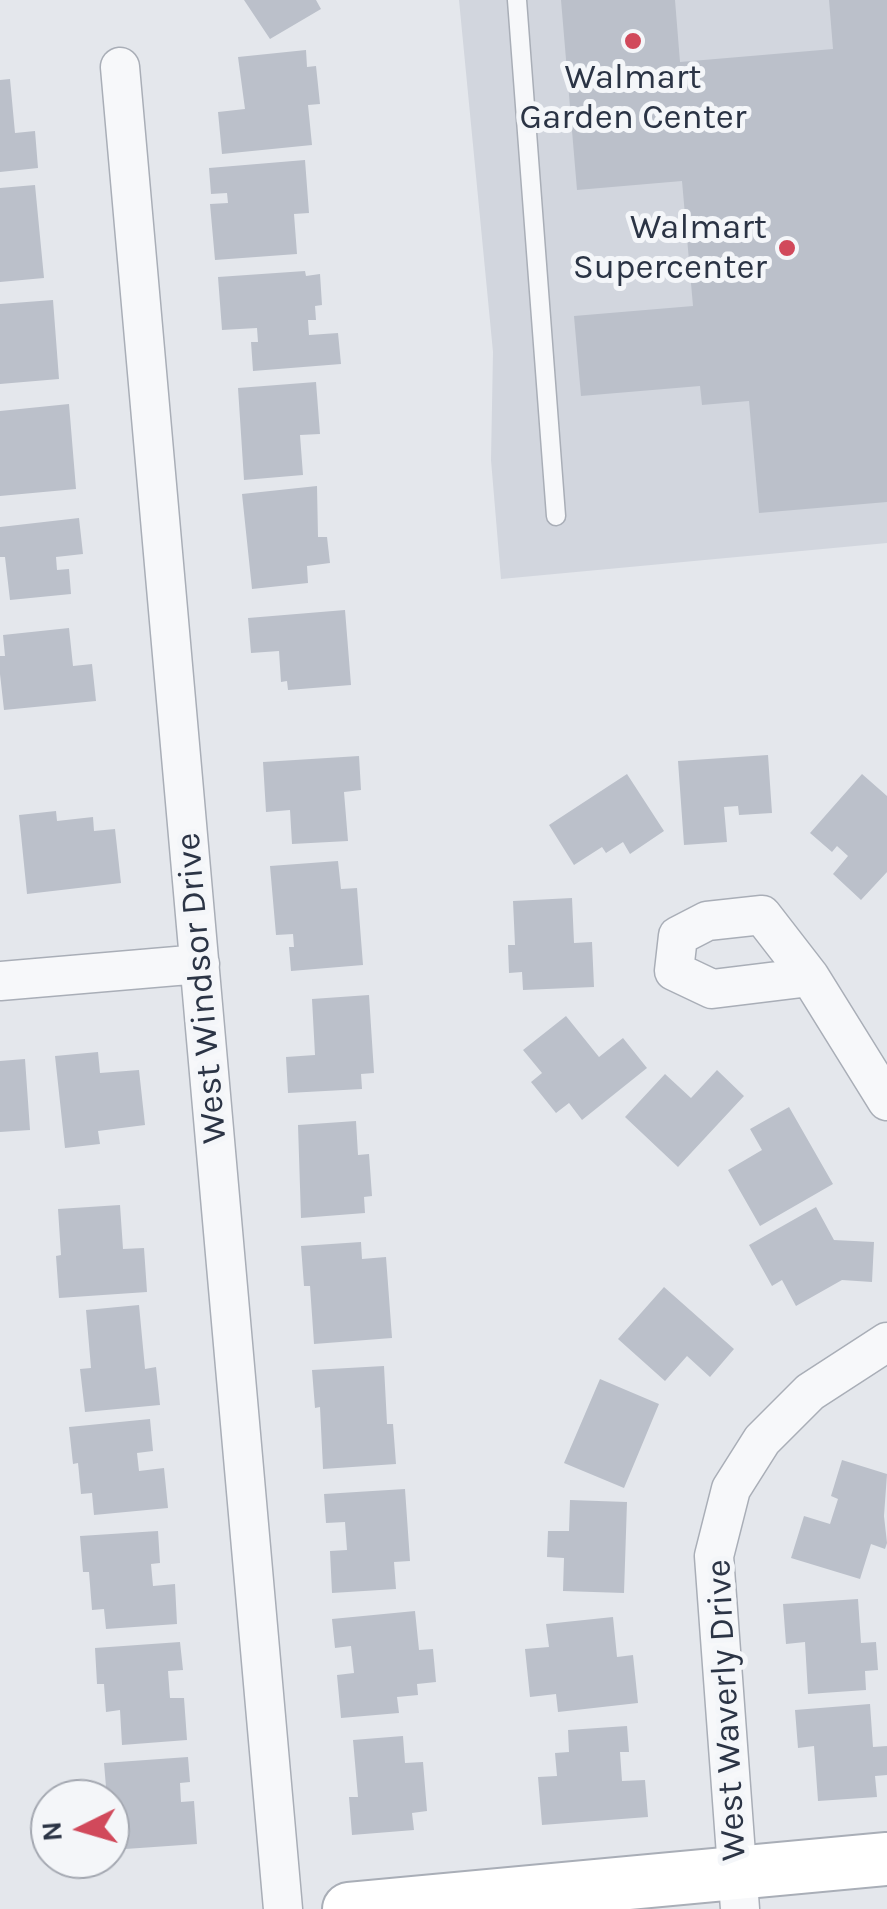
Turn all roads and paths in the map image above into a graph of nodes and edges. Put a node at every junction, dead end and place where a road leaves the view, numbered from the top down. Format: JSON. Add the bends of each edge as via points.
{"nodes":[{"id":1,"x":516,"y":0,"type":"edge"},
{"id":2,"x":120,"y":67,"type":"dead end"},
{"id":3,"x":556,"y":516,"type":"dead end"},
{"id":4,"x":200,"y":964,"type":"junction"},
{"id":5,"x":810,"y":977,"type":"dead end"},
{"id":6,"x":0,"y":981,"type":"edge"},
{"id":7,"x":887,"y":1101,"type":"edge"},
{"id":8,"x":887,"y":1342,"type":"edge"},
{"id":9,"x":887,"y":1859,"type":"edge"},
{"id":10,"x":738,"y":1891,"type":"edge"},
{"id":11,"x":282,"y":1909,"type":"edge"},
{"id":12,"x":349,"y":1909,"type":"edge"}],
"edges":[{"from":1,"to":3,"type":"lane"},
{"from":2,"to":4,"type":"street","name":"West Windsor Drive"},
{"from":4,"to":6,"type":"street"},
{"from":4,"to":11,"type":"street","name":"West Windsor Drive"},
{"from":5,"to":7,"type":"street"},
{"from":8,"to":10,"type":"street","name":"West Waverly Drive","via":[[810,1392],[762,1440],[731,1490],[714,1556]]},
{"from":9,"to":10,"type":"street"},
{"from":10,"to":12,"type":"street"}]}
